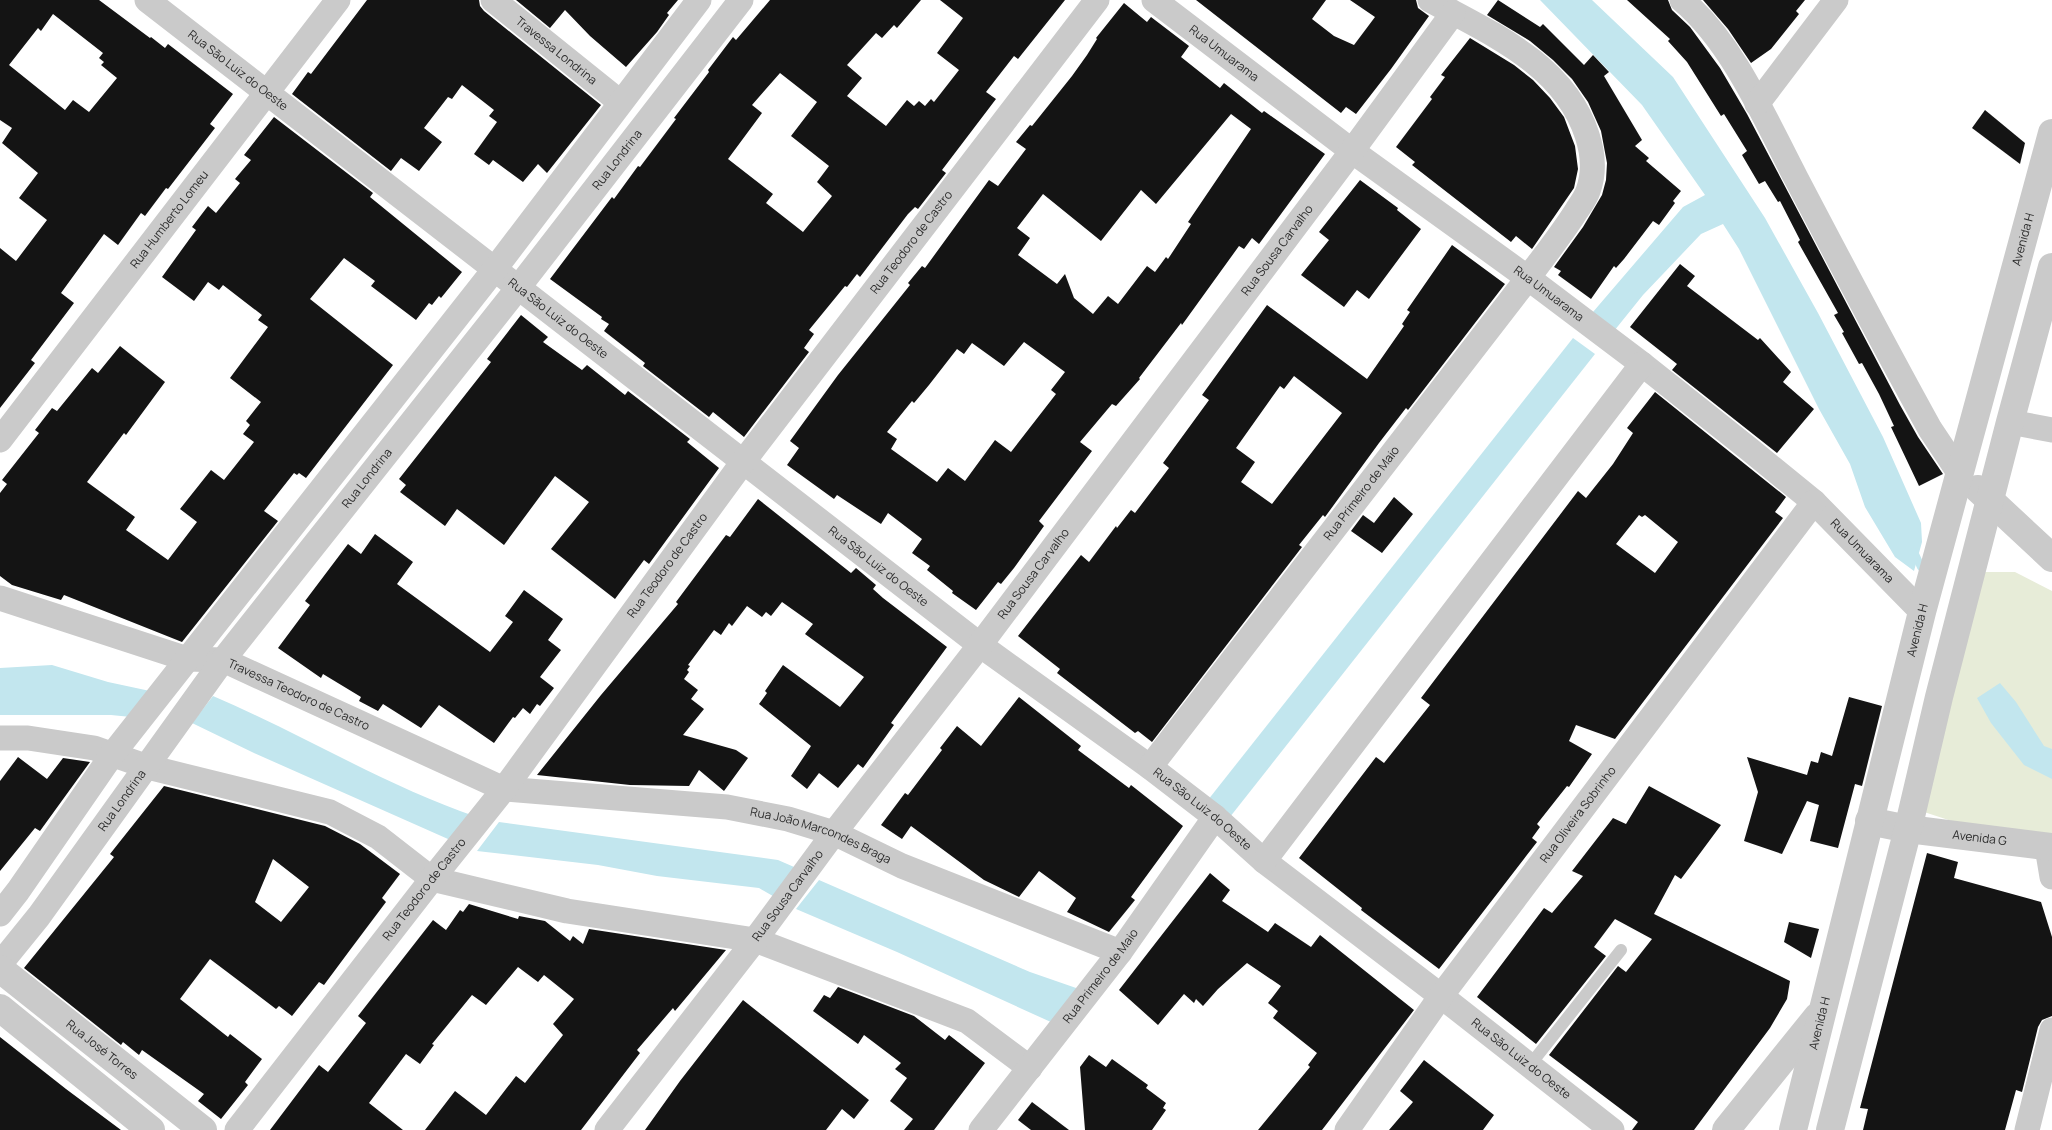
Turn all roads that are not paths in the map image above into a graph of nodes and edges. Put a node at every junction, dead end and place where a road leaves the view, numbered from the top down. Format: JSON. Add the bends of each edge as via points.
{"nodes":[{"id":1,"x":147,"y":0,"type":"edge"},
{"id":2,"x":338,"y":0,"type":"edge"},
{"id":3,"x":493,"y":0,"type":"edge"},
{"id":4,"x":699,"y":0,"type":"edge"},
{"id":5,"x":741,"y":0,"type":"edge"},
{"id":6,"x":1097,"y":0,"type":"edge"},
{"id":7,"x":1154,"y":0,"type":"edge"},
{"id":8,"x":1430,"y":0,"type":"edge"},
{"id":9,"x":1682,"y":0,"type":"edge"},
{"id":10,"x":1836,"y":0,"type":"edge"},
{"id":11,"x":1453,"y":13,"type":"junction"},
{"id":12,"x":267,"y":92,"type":"junction"},
{"id":13,"x":620,"y":102,"type":"junction"},
{"id":14,"x":1757,"y":104,"type":"junction"},
{"id":15,"x":2052,"y":133,"type":"edge"},
{"id":16,"x":1352,"y":151,"type":"junction"},
{"id":17,"x":2052,"y":267,"type":"edge"},
{"id":18,"x":494,"y":270,"type":"junction"},
{"id":19,"x":1528,"y":278,"type":"junction"},
{"id":20,"x":518,"y":288,"type":"junction"},
{"id":21,"x":1642,"y":364,"type":"junction"},
{"id":22,"x":2010,"y":422,"type":"junction"},
{"id":23,"x":2052,"y":430,"type":"edge"},
{"id":24,"x":0,"y":440,"type":"edge"},
{"id":25,"x":743,"y":462,"type":"junction"},
{"id":26,"x":1960,"y":474,"type":"junction"},
{"id":27,"x":1990,"y":499,"type":"junction"},
{"id":28,"x":1814,"y":502,"type":"junction"},
{"id":29,"x":2052,"y":558,"type":"edge"},
{"id":30,"x":0,"y":598,"type":"edge"},
{"id":31,"x":1922,"y":612,"type":"junction"},
{"id":32,"x":980,"y":646,"type":"junction"},
{"id":33,"x":187,"y":659,"type":"junction"},
{"id":34,"x":223,"y":660,"type":"junction"},
{"id":35,"x":0,"y":738,"type":"edge"},
{"id":36,"x":112,"y":755,"type":"junction"},
{"id":37,"x":148,"y":767,"type":"junction"},
{"id":38,"x":1150,"y":768,"type":"junction"},
{"id":39,"x":504,"y":789,"type":"junction"},
{"id":40,"x":1215,"y":817,"type":"junction"},
{"id":41,"x":1869,"y":821,"type":"junction"},
{"id":42,"x":1908,"y":829,"type":"junction"},
{"id":43,"x":834,"y":833,"type":"junction"},
{"id":44,"x":2049,"y":847,"type":"edge"},
{"id":45,"x":1264,"y":861,"type":"junction"},
{"id":46,"x":2052,"y":877,"type":"edge"},
{"id":47,"x":432,"y":879,"type":"junction"},
{"id":48,"x":0,"y":914,"type":"edge"},
{"id":49,"x":755,"y":940,"type":"junction"},
{"id":50,"x":1622,"y":950,"type":"dead end"},
{"id":51,"x":1120,"y":952,"type":"junction"},
{"id":52,"x":0,"y":964,"type":"edge"},
{"id":53,"x":0,"y":969,"type":"edge"},
{"id":54,"x":1441,"y":996,"type":"junction"},
{"id":55,"x":0,"y":1008,"type":"edge"},
{"id":56,"x":1823,"y":1010,"type":"junction"},
{"id":57,"x":2052,"y":1030,"type":"edge"},
{"id":58,"x":1530,"y":1065,"type":"junction"},
{"id":59,"x":1030,"y":1068,"type":"junction"},
{"id":60,"x":151,"y":1130,"type":"edge"},
{"id":61,"x":203,"y":1130,"type":"edge"},
{"id":62,"x":237,"y":1130,"type":"edge"},
{"id":63,"x":608,"y":1130,"type":"edge"},
{"id":64,"x":981,"y":1130,"type":"edge"},
{"id":65,"x":1347,"y":1130,"type":"edge"},
{"id":66,"x":1612,"y":1130,"type":"edge"},
{"id":67,"x":1726,"y":1130,"type":"edge"},
{"id":68,"x":1793,"y":1130,"type":"edge"},
{"id":69,"x":1830,"y":1130,"type":"edge"},
{"id":70,"x":2027,"y":1130,"type":"edge"}],
"edges":[{"from":1,"to":12,"type":"street","name":"Rua São Luiz do Oeste"},
{"from":2,"to":12,"type":"street","name":"Rua Humberto Lomeu"},
{"from":3,"to":13,"type":"street","name":"Travessa Londrina"},
{"from":4,"to":13,"type":"street"},
{"from":5,"to":20,"type":"street","name":"Rua Londrina"},
{"from":6,"to":25,"type":"street","name":"Rua Teodoro de Castro"},
{"from":7,"to":16,"type":"street","name":"Rua Umuarama"},
{"from":8,"to":11,"type":"street","name":"Rua Primeiro de Maio"},
{"from":9,"to":14,"type":"street","via":[[1726,48]]},
{"from":10,"to":14,"type":"street"},
{"from":11,"to":16,"type":"street","name":"Rua Sousa Carvalho"},
{"from":11,"to":19,"type":"street","name":"Rua Primeiro de Maio","via":[[1521,51],[1548,74],[1568,96],[1583,122],[1591,147],[1593,170],[1588,192]]},
{"from":12,"to":18,"type":"street","name":"Rua São Luiz do Oeste"},
{"from":12,"to":24,"type":"street","name":"Rua Humberto Lomeu"},
{"from":13,"to":18,"type":"street"},
{"from":14,"to":26,"type":"street","via":[[1925,420]]},
{"from":15,"to":26,"type":"street","name":"Avenida H"},
{"from":16,"to":19,"type":"street","name":"Rua Umuarama"},
{"from":16,"to":32,"type":"street","name":"Rua Sousa Carvalho"},
{"from":17,"to":22,"type":"street"},
{"from":18,"to":20,"type":"street","name":"Rua São Luiz do Oeste"},
{"from":18,"to":33,"type":"street"},
{"from":19,"to":21,"type":"street","name":"Rua Umuarama"},
{"from":19,"to":38,"type":"street","name":"Rua Primeiro de Maio"},
{"from":20,"to":25,"type":"street","name":"Rua São Luiz do Oeste"},
{"from":20,"to":34,"type":"street","name":"Rua Londrina"},
{"from":21,"to":28,"type":"street","name":"Rua Umuarama"},
{"from":21,"to":45,"type":"street"},
{"from":22,"to":23,"type":"street"},
{"from":22,"to":27,"type":"street"},
{"from":25,"to":32,"type":"street","name":"Rua São Luiz do Oeste"},
{"from":25,"to":39,"type":"street","name":"Rua Teodoro de Castro"},
{"from":26,"to":27,"type":"street"},
{"from":26,"to":31,"type":"street","name":"Avenida H"},
{"from":27,"to":29,"type":"street"},
{"from":27,"to":42,"type":"street"},
{"from":28,"to":31,"type":"street","name":"Rua Umuarama"},
{"from":28,"to":54,"type":"street","name":"Rua Oliveira Sobrinho"},
{"from":30,"to":33,"type":"street","name":"Travessa Teodoro de Castro"},
{"from":31,"to":41,"type":"street","name":"Avenida H"},
{"from":32,"to":38,"type":"street","name":"Rua São Luiz do Oeste"},
{"from":32,"to":43,"type":"street","name":"Rua Sousa Carvalho"},
{"from":33,"to":34,"type":"street","name":"Travessa Teodoro de Castro"},
{"from":33,"to":36,"type":"street"},
{"from":34,"to":37,"type":"street","name":"Rua Londrina"},
{"from":34,"to":39,"type":"street","name":"Travessa Teodoro de Castro"},
{"from":35,"to":36,"type":"street","via":[[70,743]]},
{"from":36,"to":37,"type":"street"},
{"from":36,"to":48,"type":"street"},
{"from":37,"to":47,"type":"street","via":[[330,812],[378,837]]},
{"from":37,"to":52,"type":"street","name":"Rua Londrina"},
{"from":38,"to":40,"type":"street","name":"Rua São Luiz do Oeste"},
{"from":39,"to":43,"type":"street","name":"Rua João Marcondes Braga","via":[[727,807],[788,818]]},
{"from":39,"to":47,"type":"street","name":"Rua Teodoro de Castro"},
{"from":40,"to":45,"type":"street","name":"Rua São Luiz do Oeste"},
{"from":40,"to":51,"type":"street","name":"Rua Primeiro de Maio"},
{"from":41,"to":42,"type":"street","name":"Avenida G"},
{"from":41,"to":56,"type":"street","name":"Avenida H"},
{"from":42,"to":44,"type":"street","name":"Avenida G"},
{"from":42,"to":69,"type":"street"},
{"from":43,"to":49,"type":"street","name":"Rua Sousa Carvalho"},
{"from":43,"to":51,"type":"street","name":"Rua João Marcondes Braga","via":[[902,866]]},
{"from":44,"to":46,"type":"street"},
{"from":45,"to":54,"type":"street","name":"Rua São Luiz do Oeste"},
{"from":47,"to":49,"type":"street","via":[[567,911]]},
{"from":47,"to":62,"type":"street","name":"Rua Teodoro de Castro"},
{"from":49,"to":59,"type":"street","via":[[967,1021]]},
{"from":49,"to":63,"type":"street","name":"Rua Sousa Carvalho"},
{"from":50,"to":58,"type":"lane"},
{"from":51,"to":59,"type":"street","name":"Rua Primeiro de Maio"},
{"from":53,"to":61,"type":"street","name":"Rua José Torres"},
{"from":54,"to":58,"type":"street","name":"Rua São Luiz do Oeste"},
{"from":54,"to":65,"type":"street","name":"Rua Oliveira Sobrinho"},
{"from":55,"to":60,"type":"street"},
{"from":56,"to":67,"type":"street"},
{"from":56,"to":68,"type":"street","name":"Avenida H"},
{"from":57,"to":70,"type":"street"},
{"from":58,"to":66,"type":"street","name":"Rua São Luiz do Oeste"},
{"from":59,"to":64,"type":"street","name":"Rua Primeiro de Maio"}]}
